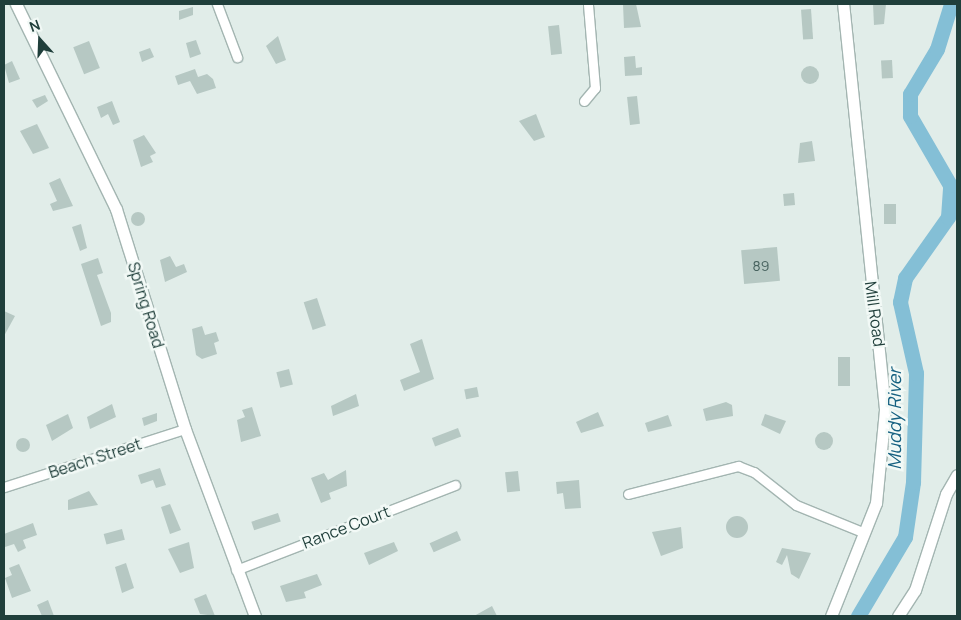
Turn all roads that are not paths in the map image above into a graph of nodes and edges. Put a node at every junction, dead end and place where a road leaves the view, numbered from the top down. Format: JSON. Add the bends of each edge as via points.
{"nodes":[{"id":1,"x":16,"y":4,"type":"edge"},
{"id":2,"x":217,"y":4,"type":"edge"},
{"id":3,"x":588,"y":4,"type":"edge"},
{"id":4,"x":843,"y":4,"type":"edge"},
{"id":5,"x":237,"y":56,"type":"dead end"},
{"id":6,"x":584,"y":101,"type":"dead end"},
{"id":7,"x":185,"y":429,"type":"junction"},
{"id":8,"x":957,"y":475,"type":"edge"},
{"id":9,"x":455,"y":485,"type":"dead end"},
{"id":10,"x":4,"y":487,"type":"edge"},
{"id":11,"x":628,"y":494,"type":"dead end"},
{"id":12,"x":865,"y":532,"type":"junction"},
{"id":13,"x":236,"y":570,"type":"junction"},
{"id":14,"x":255,"y":616,"type":"edge"},
{"id":15,"x":831,"y":616,"type":"edge"},
{"id":16,"x":898,"y":616,"type":"edge"}],
"edges":[{"from":1,"to":7,"type":"street","name":"Spring Road","via":[[116,209]]},
{"from":2,"to":5,"type":"street"},
{"from":3,"to":6,"type":"street","via":[[595,88]]},
{"from":4,"to":12,"type":"street","name":"Mill Road","via":[[868,257],[885,382],[880,482]]},
{"from":7,"to":10,"type":"street","name":"Beach Street"},
{"from":7,"to":13,"type":"street","name":"Spring Road"},
{"from":8,"to":16,"type":"street","via":[[946,494],[915,590]]},
{"from":9,"to":13,"type":"street","name":"Rance Court"},
{"from":11,"to":12,"type":"street","via":[[738,466],[754,472],[796,505]]},
{"from":12,"to":15,"type":"street","name":"Mill Road"},
{"from":13,"to":14,"type":"street","name":"Spring Road"}]}
